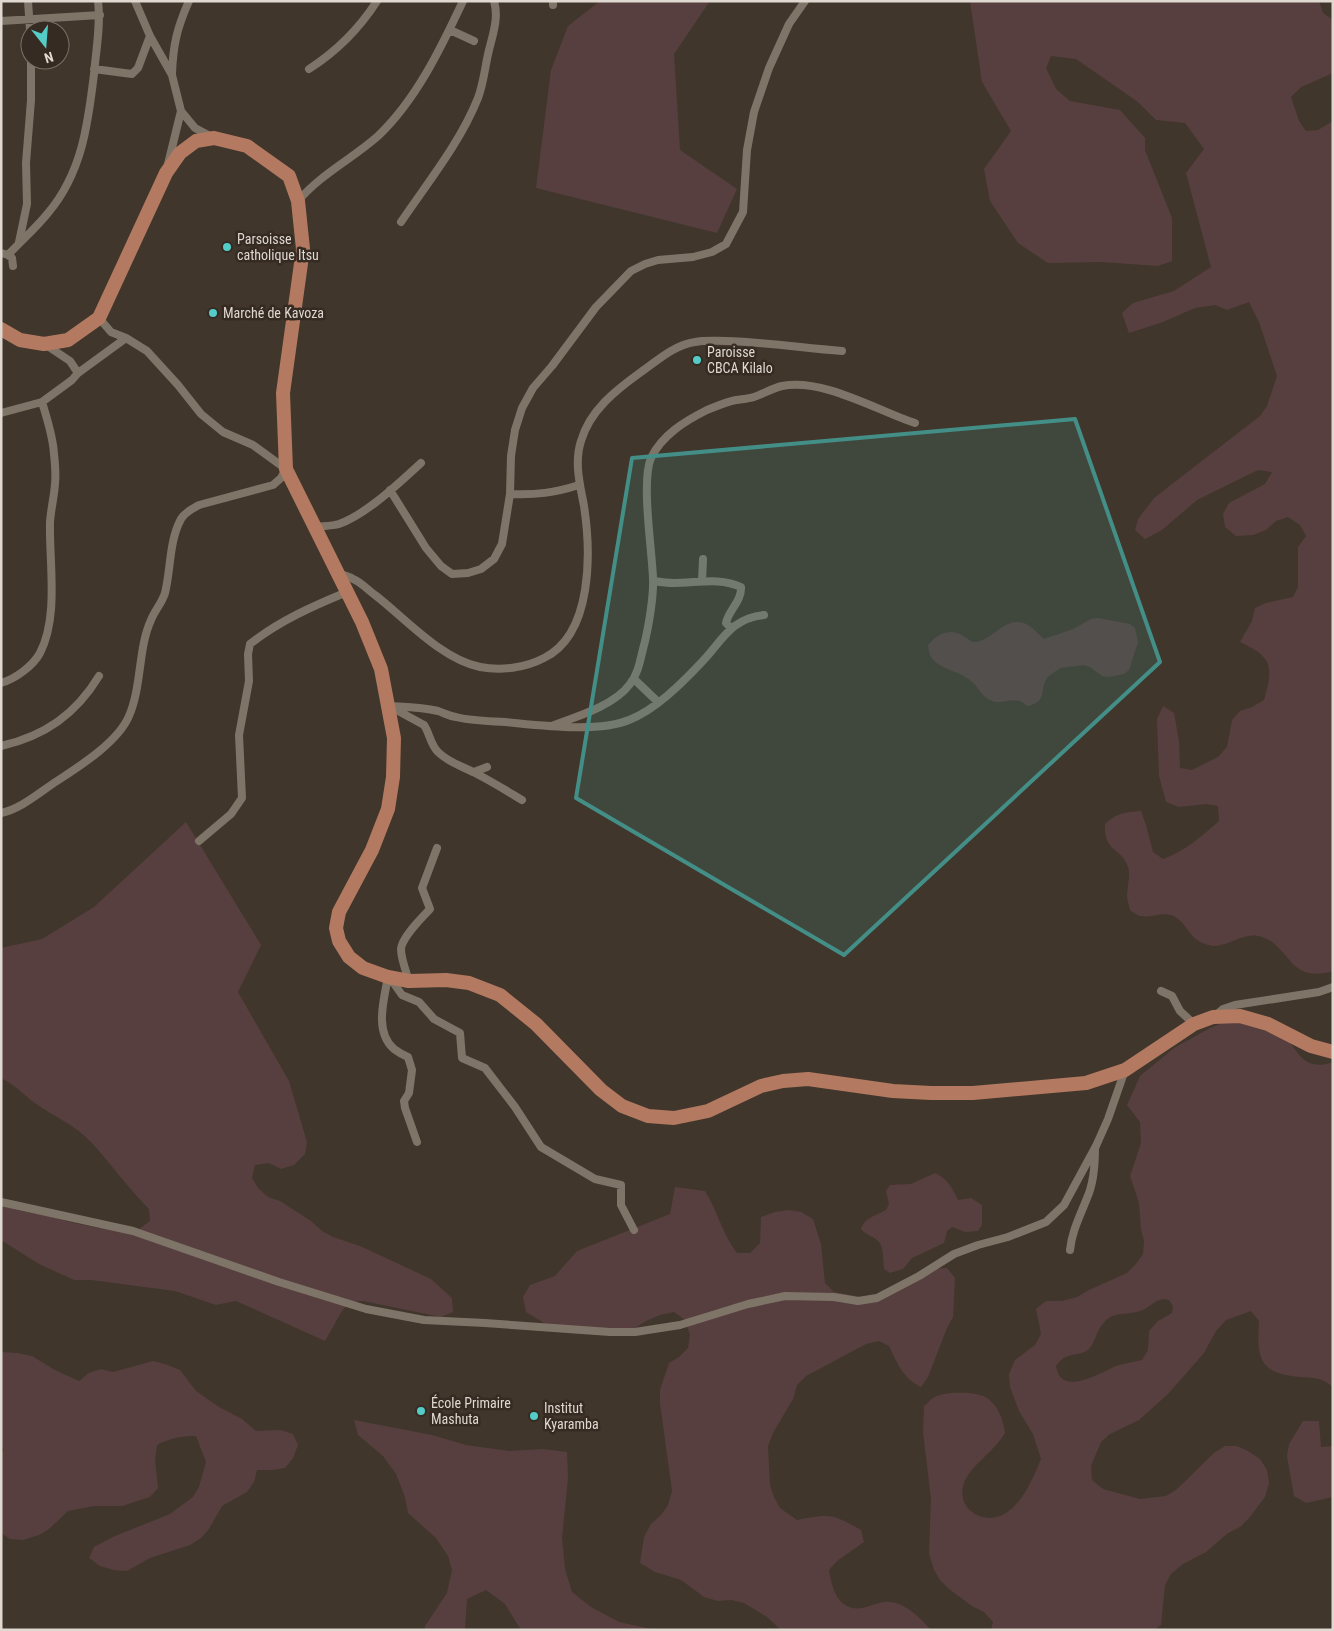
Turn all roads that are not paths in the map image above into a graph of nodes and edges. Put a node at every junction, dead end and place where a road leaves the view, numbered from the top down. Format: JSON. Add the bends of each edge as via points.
{"nodes":[{"id":1,"x":28,"y":1,"type":"edge"},
{"id":2,"x":98,"y":1,"type":"edge"},
{"id":3,"x":135,"y":1,"type":"edge"},
{"id":4,"x":189,"y":1,"type":"edge"},
{"id":5,"x":378,"y":1,"type":"edge"},
{"id":6,"x":463,"y":1,"type":"edge"},
{"id":7,"x":494,"y":1,"type":"edge"},
{"id":8,"x":805,"y":1,"type":"edge"},
{"id":9,"x":100,"y":15,"type":"junction"},
{"id":10,"x":30,"y":19,"type":"junction"},
{"id":11,"x":1,"y":21,"type":"edge"},
{"id":12,"x":450,"y":30,"type":"junction"},
{"id":13,"x":150,"y":36,"type":"junction"},
{"id":14,"x":474,"y":41,"type":"dead end"},
{"id":15,"x":94,"y":69,"type":"junction"},
{"id":16,"x":309,"y":69,"type":"dead end"},
{"id":17,"x":31,"y":70,"type":"edge"},
{"id":18,"x":172,"y":75,"type":"junction"},
{"id":19,"x":181,"y":111,"type":"junction"},
{"id":20,"x":214,"y":138,"type":"junction"},
{"id":21,"x":166,"y":173,"type":"junction"},
{"id":22,"x":298,"y":201,"type":"junction"},
{"id":23,"x":401,"y":222,"type":"dead end"},
{"id":24,"x":19,"y":242,"type":"junction"},
{"id":25,"x":5,"y":254,"type":"edge"},
{"id":26,"x":13,"y":266,"type":"dead end"},
{"id":27,"x":99,"y":318,"type":"junction"},
{"id":28,"x":1,"y":329,"type":"edge"},
{"id":29,"x":126,"y":338,"type":"junction"},
{"id":30,"x":44,"y":344,"type":"junction"},
{"id":31,"x":842,"y":351,"type":"dead end"},
{"id":32,"x":78,"y":373,"type":"junction"},
{"id":33,"x":42,"y":402,"type":"junction"},
{"id":34,"x":1,"y":413,"type":"edge"},
{"id":35,"x":915,"y":423,"type":"dead end"},
{"id":36,"x":421,"y":463,"type":"dead end"},
{"id":37,"x":286,"y":469,"type":"junction"},
{"id":38,"x":579,"y":485,"type":"junction"},
{"id":39,"x":390,"y":490,"type":"junction"},
{"id":40,"x":510,"y":494,"type":"junction"},
{"id":41,"x":315,"y":527,"type":"junction"},
{"id":42,"x":702,"y":559,"type":"dead end"},
{"id":43,"x":338,"y":574,"type":"junction"},
{"id":44,"x":654,"y":581,"type":"junction"},
{"id":45,"x":702,"y":581,"type":"junction"},
{"id":46,"x":347,"y":592,"type":"junction"},
{"id":47,"x":764,"y":615,"type":"dead end"},
{"id":48,"x":731,"y":628,"type":"junction"},
{"id":49,"x":99,"y":676,"type":"dead end"},
{"id":50,"x":634,"y":679,"type":"junction"},
{"id":51,"x":1,"y":682,"type":"edge"},
{"id":52,"x":658,"y":702,"type":"junction"},
{"id":53,"x":389,"y":706,"type":"junction"},
{"id":54,"x":551,"y":726,"type":"junction"},
{"id":55,"x":1,"y":746,"type":"edge"},
{"id":56,"x":487,"y":766,"type":"dead end"},
{"id":57,"x":474,"y":772,"type":"junction"},
{"id":58,"x":522,"y":800,"type":"dead end"},
{"id":59,"x":1,"y":813,"type":"edge"},
{"id":60,"x":199,"y":841,"type":"dead end"},
{"id":61,"x":437,"y":848,"type":"dead end"},
{"id":62,"x":388,"y":977,"type":"junction"},
{"id":63,"x":409,"y":981,"type":"junction"},
{"id":64,"x":1333,"y":987,"type":"edge"},
{"id":65,"x":1161,"y":991,"type":"dead end"},
{"id":66,"x":1213,"y":1017,"type":"junction"},
{"id":67,"x":1194,"y":1024,"type":"junction"},
{"id":68,"x":1333,"y":1052,"type":"edge"},
{"id":69,"x":1125,"y":1070,"type":"junction"},
{"id":70,"x":418,"y":1142,"type":"dead end"},
{"id":71,"x":1096,"y":1146,"type":"junction"},
{"id":72,"x":1,"y":1202,"type":"edge"},
{"id":73,"x":634,"y":1230,"type":"dead end"},
{"id":74,"x":1070,"y":1250,"type":"dead end"}],
"edges":[{"from":1,"to":10,"type":"street"},
{"from":2,"to":9,"type":"street"},
{"from":3,"to":13,"type":"street"},
{"from":4,"to":18,"type":"street","via":[[173,48]]},
{"from":5,"to":16,"type":"street","via":[[352,35]]},
{"from":6,"to":12,"type":"street"},
{"from":7,"to":23,"type":"street","via":[[496,20],[486,75],[478,98],[462,131]]},
{"from":8,"to":40,"type":"street","via":[[769,68],[754,112],[747,150],[743,212],[726,244],[693,257],[645,264],[631,271],[596,307],[533,388],[522,408],[514,430]]},
{"from":9,"to":10,"type":"street"},
{"from":9,"to":15,"type":"street"},
{"from":10,"to":11,"type":"street"},
{"from":12,"to":14,"type":"street"},
{"from":12,"to":22,"type":"street","via":[[422,82],[380,134],[310,187]]},
{"from":13,"to":15,"type":"street","via":[[138,68],[132,74]]},
{"from":13,"to":18,"type":"street"},
{"from":15,"to":24,"type":"street","via":[[88,125],[68,183],[48,212]]},
{"from":17,"to":24,"type":"street","via":[[26,162],[28,204]]},
{"from":18,"to":19,"type":"street"},
{"from":19,"to":20,"type":"street","via":[[195,128]]},
{"from":19,"to":21,"type":"street"},
{"from":20,"to":21,"type":"highway","via":[[196,141],[180,153]]},
{"from":20,"to":22,"type":"highway","via":[[247,146],[289,176]]},
{"from":21,"to":27,"type":"highway"},
{"from":22,"to":37,"type":"highway","via":[[303,249],[282,392]]},
{"from":24,"to":25,"type":"street"},
{"from":25,"to":26,"type":"street","via":[[12,258]]},
{"from":27,"to":29,"type":"street","via":[[110,332]]},
{"from":27,"to":30,"type":"highway","via":[[68,340]]},
{"from":28,"to":30,"type":"highway","via":[[20,340]]},
{"from":29,"to":32,"type":"street"},
{"from":29,"to":37,"type":"street","via":[[147,351],[201,414],[223,432],[253,445]]},
{"from":30,"to":32,"type":"street","via":[[70,361]]},
{"from":31,"to":38,"type":"street","via":[[758,342],[707,341],[682,345],[619,388],[596,412],[580,442]]},
{"from":32,"to":33,"type":"street"},
{"from":33,"to":34,"type":"street"},
{"from":33,"to":51,"type":"street","via":[[50,426],[55,483],[51,511],[48,630],[39,654],[25,670]]},
{"from":35,"to":44,"type":"street","via":[[810,385],[782,386],[752,398],[720,404],[697,415],[660,442],[650,460],[646,479]]},
{"from":36,"to":39,"type":"street"},
{"from":37,"to":41,"type":"highway"},
{"from":37,"to":59,"type":"street","via":[[273,485],[199,505],[182,518],[165,594],[151,619],[129,716],[110,741],[90,757],[19,806]]},
{"from":38,"to":40,"type":"street","via":[[536,495]]},
{"from":38,"to":43,"type":"street","via":[[584,505],[587,552],[583,602],[575,624],[561,645],[537,662],[497,669],[460,660],[431,642],[355,579]]},
{"from":39,"to":40,"type":"street","via":[[426,548],[452,574],[481,569],[494,559],[502,544]]},
{"from":39,"to":41,"type":"street","via":[[338,524]]},
{"from":41,"to":43,"type":"highway"},
{"from":42,"to":45,"type":"street"},
{"from":43,"to":46,"type":"highway"},
{"from":44,"to":45,"type":"street"},
{"from":44,"to":50,"type":"street","via":[[647,636]]},
{"from":45,"to":48,"type":"street","via":[[742,587],[727,619],[726,623]]},
{"from":46,"to":53,"type":"highway","via":[[381,670]]},
{"from":46,"to":60,"type":"street","via":[[267,630],[250,644],[249,681],[239,735],[242,798],[231,814]]},
{"from":47,"to":48,"type":"street"},
{"from":48,"to":52,"type":"street","via":[[702,662]]},
{"from":49,"to":55,"type":"street","via":[[87,695],[48,729]]},
{"from":50,"to":52,"type":"street"},
{"from":50,"to":54,"type":"street","via":[[611,700]]},
{"from":52,"to":54,"type":"street","via":[[629,721],[609,726]]},
{"from":53,"to":54,"type":"street","via":[[414,707],[455,717]]},
{"from":53,"to":57,"type":"street","via":[[424,725],[437,751],[451,763]]},
{"from":53,"to":62,"type":"highway","via":[[394,738],[388,810],[372,850],[339,912],[336,928],[339,941],[349,956],[363,968]]},
{"from":56,"to":57,"type":"street"},
{"from":57,"to":58,"type":"street"},
{"from":61,"to":63,"type":"street","via":[[422,888],[430,910],[401,947]]},
{"from":62,"to":63,"type":"highway"},
{"from":62,"to":70,"type":"street","via":[[382,1027],[393,1048],[408,1057],[412,1070],[409,1093],[404,1101]]},
{"from":62,"to":73,"type":"street","via":[[402,995],[419,1002],[434,1019],[460,1033],[462,1058],[485,1068],[541,1147],[595,1179],[621,1185],[621,1205]]},
{"from":63,"to":69,"type":"highway","via":[[469,982],[500,996],[536,1024],[601,1090],[622,1106],[648,1116],[674,1118],[708,1111],[783,1080],[808,1079],[893,1091],[973,1093],[1086,1083]]},
{"from":64,"to":66,"type":"street","via":[[1234,1005]]},
{"from":65,"to":67,"type":"street","via":[[1172,996],[1180,1011]]},
{"from":66,"to":67,"type":"highway"},
{"from":66,"to":68,"type":"highway","via":[[1240,1016],[1268,1024],[1310,1046]]},
{"from":67,"to":69,"type":"highway"},
{"from":69,"to":71,"type":"street"},
{"from":71,"to":72,"type":"street","via":[[1064,1205],[1046,1222],[954,1254],[877,1298],[858,1301],[785,1296],[680,1325],[635,1332],[424,1320],[366,1309],[132,1231]]},
{"from":71,"to":74,"type":"street","via":[[1088,1198],[1075,1227]]}]}
